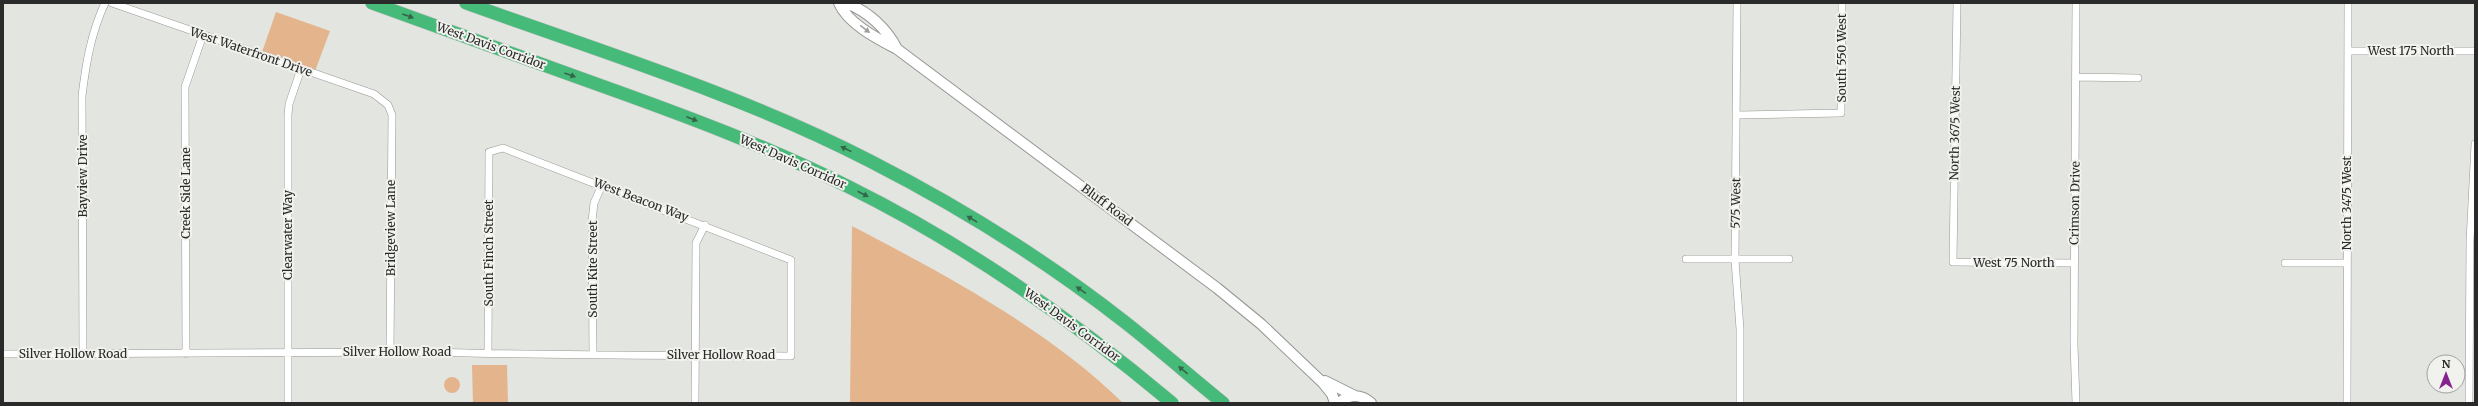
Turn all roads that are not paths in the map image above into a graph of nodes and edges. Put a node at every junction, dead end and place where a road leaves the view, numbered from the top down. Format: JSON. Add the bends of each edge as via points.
{"nodes":[{"id":1,"x":105,"y":3,"type":"edge"},
{"id":2,"x":112,"y":3,"type":"edge"},
{"id":3,"x":372,"y":3,"type":"edge"},
{"id":4,"x":466,"y":3,"type":"edge"},
{"id":5,"x":839,"y":3,"type":"edge"},
{"id":6,"x":846,"y":3,"type":"edge"},
{"id":7,"x":1737,"y":3,"type":"edge"},
{"id":8,"x":1842,"y":3,"type":"edge"},
{"id":9,"x":1957,"y":3,"type":"edge"},
{"id":10,"x":2076,"y":3,"type":"edge"},
{"id":11,"x":2348,"y":3,"type":"edge"},
{"id":12,"x":203,"y":35,"type":"junction"},
{"id":13,"x":897,"y":49,"type":"junction"},
{"id":14,"x":2348,"y":51,"type":"junction"},
{"id":15,"x":2475,"y":51,"type":"edge"},
{"id":16,"x":301,"y":69,"type":"junction"},
{"id":17,"x":2076,"y":77,"type":"junction"},
{"id":18,"x":2138,"y":78,"type":"dead end"},
{"id":19,"x":388,"y":105,"type":"joint"},
{"id":20,"x":1738,"y":115,"type":"junction"},
{"id":21,"x":2475,"y":144,"type":"edge"},
{"id":22,"x":490,"y":152,"type":"joint"},
{"id":23,"x":602,"y":185,"type":"junction"},
{"id":24,"x":705,"y":225,"type":"junction"},
{"id":25,"x":1686,"y":259,"type":"dead end"},
{"id":26,"x":1789,"y":259,"type":"dead end"},
{"id":27,"x":1735,"y":260,"type":"junction"},
{"id":28,"x":1953,"y":262,"type":"joint"},
{"id":29,"x":2074,"y":263,"type":"junction"},
{"id":30,"x":2285,"y":263,"type":"dead end"},
{"id":31,"x":2347,"y":263,"type":"junction"},
{"id":32,"x":2472,"y":286,"type":"edge"},
{"id":33,"x":288,"y":352,"type":"junction"},
{"id":34,"x":390,"y":352,"type":"junction"},
{"id":35,"x":83,"y":353,"type":"junction"},
{"id":36,"x":3,"y":354,"type":"edge"},
{"id":37,"x":186,"y":354,"type":"junction"},
{"id":38,"x":488,"y":354,"type":"junction"},
{"id":39,"x":593,"y":355,"type":"junction"},
{"id":40,"x":695,"y":355,"type":"junction"},
{"id":41,"x":792,"y":356,"type":"joint"},
{"id":42,"x":1310,"y":370,"type":"junction"},
{"id":43,"x":1355,"y":396,"type":"junction"},
{"id":44,"x":1167,"y":399,"type":"edge"},
{"id":45,"x":1218,"y":399,"type":"edge"},
{"id":46,"x":288,"y":403,"type":"edge"},
{"id":47,"x":695,"y":403,"type":"edge"},
{"id":48,"x":1335,"y":403,"type":"edge"},
{"id":49,"x":1339,"y":403,"type":"edge"},
{"id":50,"x":1371,"y":403,"type":"edge"},
{"id":51,"x":1740,"y":403,"type":"edge"},
{"id":52,"x":2076,"y":403,"type":"edge"},
{"id":53,"x":2347,"y":403,"type":"edge"},
{"id":54,"x":2469,"y":403,"type":"edge"}],
"edges":[{"from":1,"to":35,"type":"street","name":"Bayview Drive","via":[[94,27],[86,60],[82,96]]},
{"from":2,"to":12,"type":"street","name":"West Waterfront Drive"},
{"from":3,"to":44,"type":"highway","name":"West Davis Corridor","one_way":true,"via":[[724,131],[849,187],[942,236],[1004,276],[1091,336]]},
{"from":45,"to":4,"type":"highway","one_way":true,"via":[[1125,323],[1053,271],[980,223],[888,170],[835,143],[766,113]]},
{"from":5,"to":13,"type":"main road","name":"Bluff Road","one_way":true,"via":[[852,19]]},
{"from":6,"to":13,"type":"main road","name":"Bluff Road","via":[[881,26]]},
{"from":7,"to":20,"type":"street","name":"575 West"},
{"from":8,"to":20,"type":"street","name":"South 550 West","via":[[1841,113]]},
{"from":9,"to":28,"type":"street","name":"North 3675 West"},
{"from":10,"to":17,"type":"street","name":"Crimson Drive"},
{"from":11,"to":14,"type":"street","name":"North 3475 West"},
{"from":12,"to":16,"type":"street","name":"West Waterfront Drive"},
{"from":12,"to":37,"type":"street","name":"Creek Side Lane","via":[[185,87]]},
{"from":13,"to":42,"type":"main road","name":"Bluff Road","via":[[1217,288],[1261,324]]},
{"from":14,"to":15,"type":"street","name":"West 175 North"},
{"from":14,"to":31,"type":"street","name":"North 3475 West"},
{"from":16,"to":19,"type":"street","name":"West Waterfront Drive","via":[[374,94]]},
{"from":16,"to":33,"type":"street","name":"Clearwater Way","via":[[289,104]]},
{"from":17,"to":18,"type":"street"},
{"from":17,"to":29,"type":"street","name":"Crimson Drive"},
{"from":19,"to":34,"type":"street","name":"Bridgeview Lane","via":[[392,115]]},
{"from":20,"to":27,"type":"street","name":"575 West"},
{"from":21,"to":32,"type":"street","via":[[2470,241]]},
{"from":22,"to":23,"type":"street","name":"West Beacon Way","via":[[503,148]]},
{"from":22,"to":38,"type":"street","name":"South Finch Street"},
{"from":23,"to":24,"type":"street","name":"West Beacon Way"},
{"from":23,"to":39,"type":"street","name":"South Kite Street","via":[[594,203],[592,221]]},
{"from":24,"to":40,"type":"street","via":[[696,243]]},
{"from":24,"to":41,"type":"street","name":"West Beacon Way","via":[[791,260]]},
{"from":25,"to":27,"type":"street"},
{"from":26,"to":27,"type":"street"},
{"from":27,"to":51,"type":"street","name":"575 West","via":[[1740,329]]},
{"from":28,"to":29,"type":"street","name":"West 75 North"},
{"from":29,"to":52,"type":"street","name":"Crimson Drive"},
{"from":30,"to":31,"type":"street"},
{"from":31,"to":53,"type":"street","name":"North 3475 West"},
{"from":32,"to":54,"type":"street"},
{"from":33,"to":34,"type":"street","name":"Silver Hollow Road"},
{"from":33,"to":37,"type":"street","name":"Silver Hollow Road"},
{"from":33,"to":46,"type":"street","name":"Clearwater Way"},
{"from":34,"to":38,"type":"street","name":"Silver Hollow Road"},
{"from":35,"to":36,"type":"street","name":"Silver Hollow Road"},
{"from":35,"to":37,"type":"street","name":"Silver Hollow Road"},
{"from":38,"to":39,"type":"street","name":"Silver Hollow Road"},
{"from":39,"to":40,"type":"street","name":"Silver Hollow Road"},
{"from":40,"to":41,"type":"street","name":"Silver Hollow Road"},
{"from":40,"to":47,"type":"street"},
{"from":42,"to":43,"type":"main road","name":"Bluff Road","via":[[1333,386]]},
{"from":42,"to":48,"type":"main road","name":"Bluff Road","via":[[1328,388]]},
{"from":43,"to":49,"type":"main road","via":[[1345,398]]},
{"from":43,"to":50,"type":"main road","name":"Bluff Road","via":[[1365,398]]}]}
